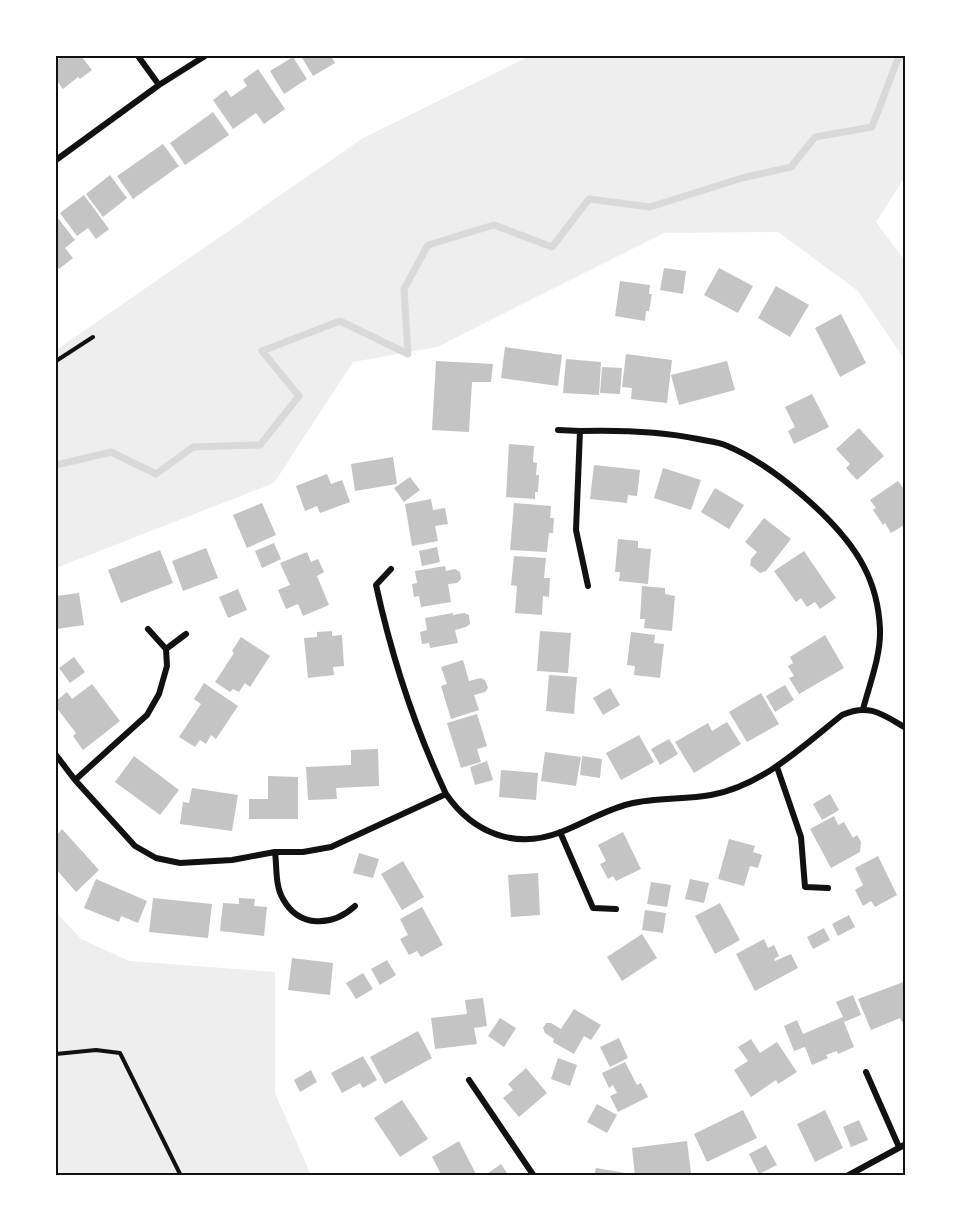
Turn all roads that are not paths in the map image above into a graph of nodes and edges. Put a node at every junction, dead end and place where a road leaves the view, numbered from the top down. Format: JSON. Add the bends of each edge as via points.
{"nodes":[{"id":1,"x":138,"y":56,"type":"edge"},
{"id":2,"x":206,"y":56,"type":"edge"},
{"id":3,"x":159,"y":85,"type":"junction"},
{"id":4,"x":56,"y":160,"type":"edge"},
{"id":5,"x":558,"y":430,"type":"dead end"},
{"id":6,"x":580,"y":431,"type":"junction"},
{"id":7,"x":391,"y":569,"type":"dead end"},
{"id":8,"x":588,"y":586,"type":"dead end"},
{"id":9,"x":148,"y":629,"type":"dead end"},
{"id":10,"x":186,"y":634,"type":"dead end"},
{"id":11,"x":166,"y":649,"type":"junction"},
{"id":12,"x":863,"y":709,"type":"junction"},
{"id":13,"x":906,"y":728,"type":"edge"},
{"id":14,"x":56,"y":755,"type":"edge"},
{"id":15,"x":777,"y":767,"type":"junction"},
{"id":16,"x":75,"y":780,"type":"junction"},
{"id":17,"x":446,"y":794,"type":"junction"},
{"id":18,"x":560,"y":832,"type":"junction"},
{"id":19,"x":274,"y":852,"type":"junction"},
{"id":20,"x":828,"y":888,"type":"dead end"},
{"id":21,"x":355,"y":906,"type":"dead end"},
{"id":22,"x":616,"y":909,"type":"dead end"},
{"id":23,"x":866,"y":1072,"type":"dead end"},
{"id":24,"x":469,"y":1080,"type":"dead end"},
{"id":25,"x":902,"y":1145,"type":"edge"},
{"id":26,"x":534,"y":1176,"type":"edge"},
{"id":27,"x":847,"y":1176,"type":"edge"}],
"edges":[{"from":1,"to":3,"type":"street"},
{"from":2,"to":3,"type":"street"},
{"from":3,"to":4,"type":"street"},
{"from":5,"to":6,"type":"street"},
{"from":6,"to":8,"type":"street","via":[[576,530]]},
{"from":6,"to":12,"type":"street","via":[[655,433],[724,445],[773,474],[822,514],[864,566],[876,598],[879,647]]},
{"from":7,"to":17,"type":"street","via":[[376,585],[387,632],[416,723]]},
{"from":9,"to":11,"type":"street"},
{"from":10,"to":11,"type":"street"},
{"from":11,"to":16,"type":"street","via":[[164,683],[154,705]]},
{"from":12,"to":13,"type":"street","via":[[880,712]]},
{"from":12,"to":15,"type":"street","via":[[842,715]]},
{"from":14,"to":16,"type":"street"},
{"from":15,"to":18,"type":"street","via":[[733,789],[627,804]]},
{"from":15,"to":20,"type":"street","via":[[801,837],[805,887]]},
{"from":16,"to":19,"type":"street","via":[[135,846],[156,858],[180,864]]},
{"from":17,"to":18,"type":"street","via":[[470,821],[500,836],[531,839]]},
{"from":17,"to":19,"type":"street","via":[[331,847]]},
{"from":18,"to":22,"type":"street","via":[[593,908]]},
{"from":19,"to":21,"type":"street","via":[[282,898],[299,916],[329,921]]},
{"from":23,"to":25,"type":"street"},
{"from":24,"to":26,"type":"street"},
{"from":25,"to":27,"type":"street"}]}
